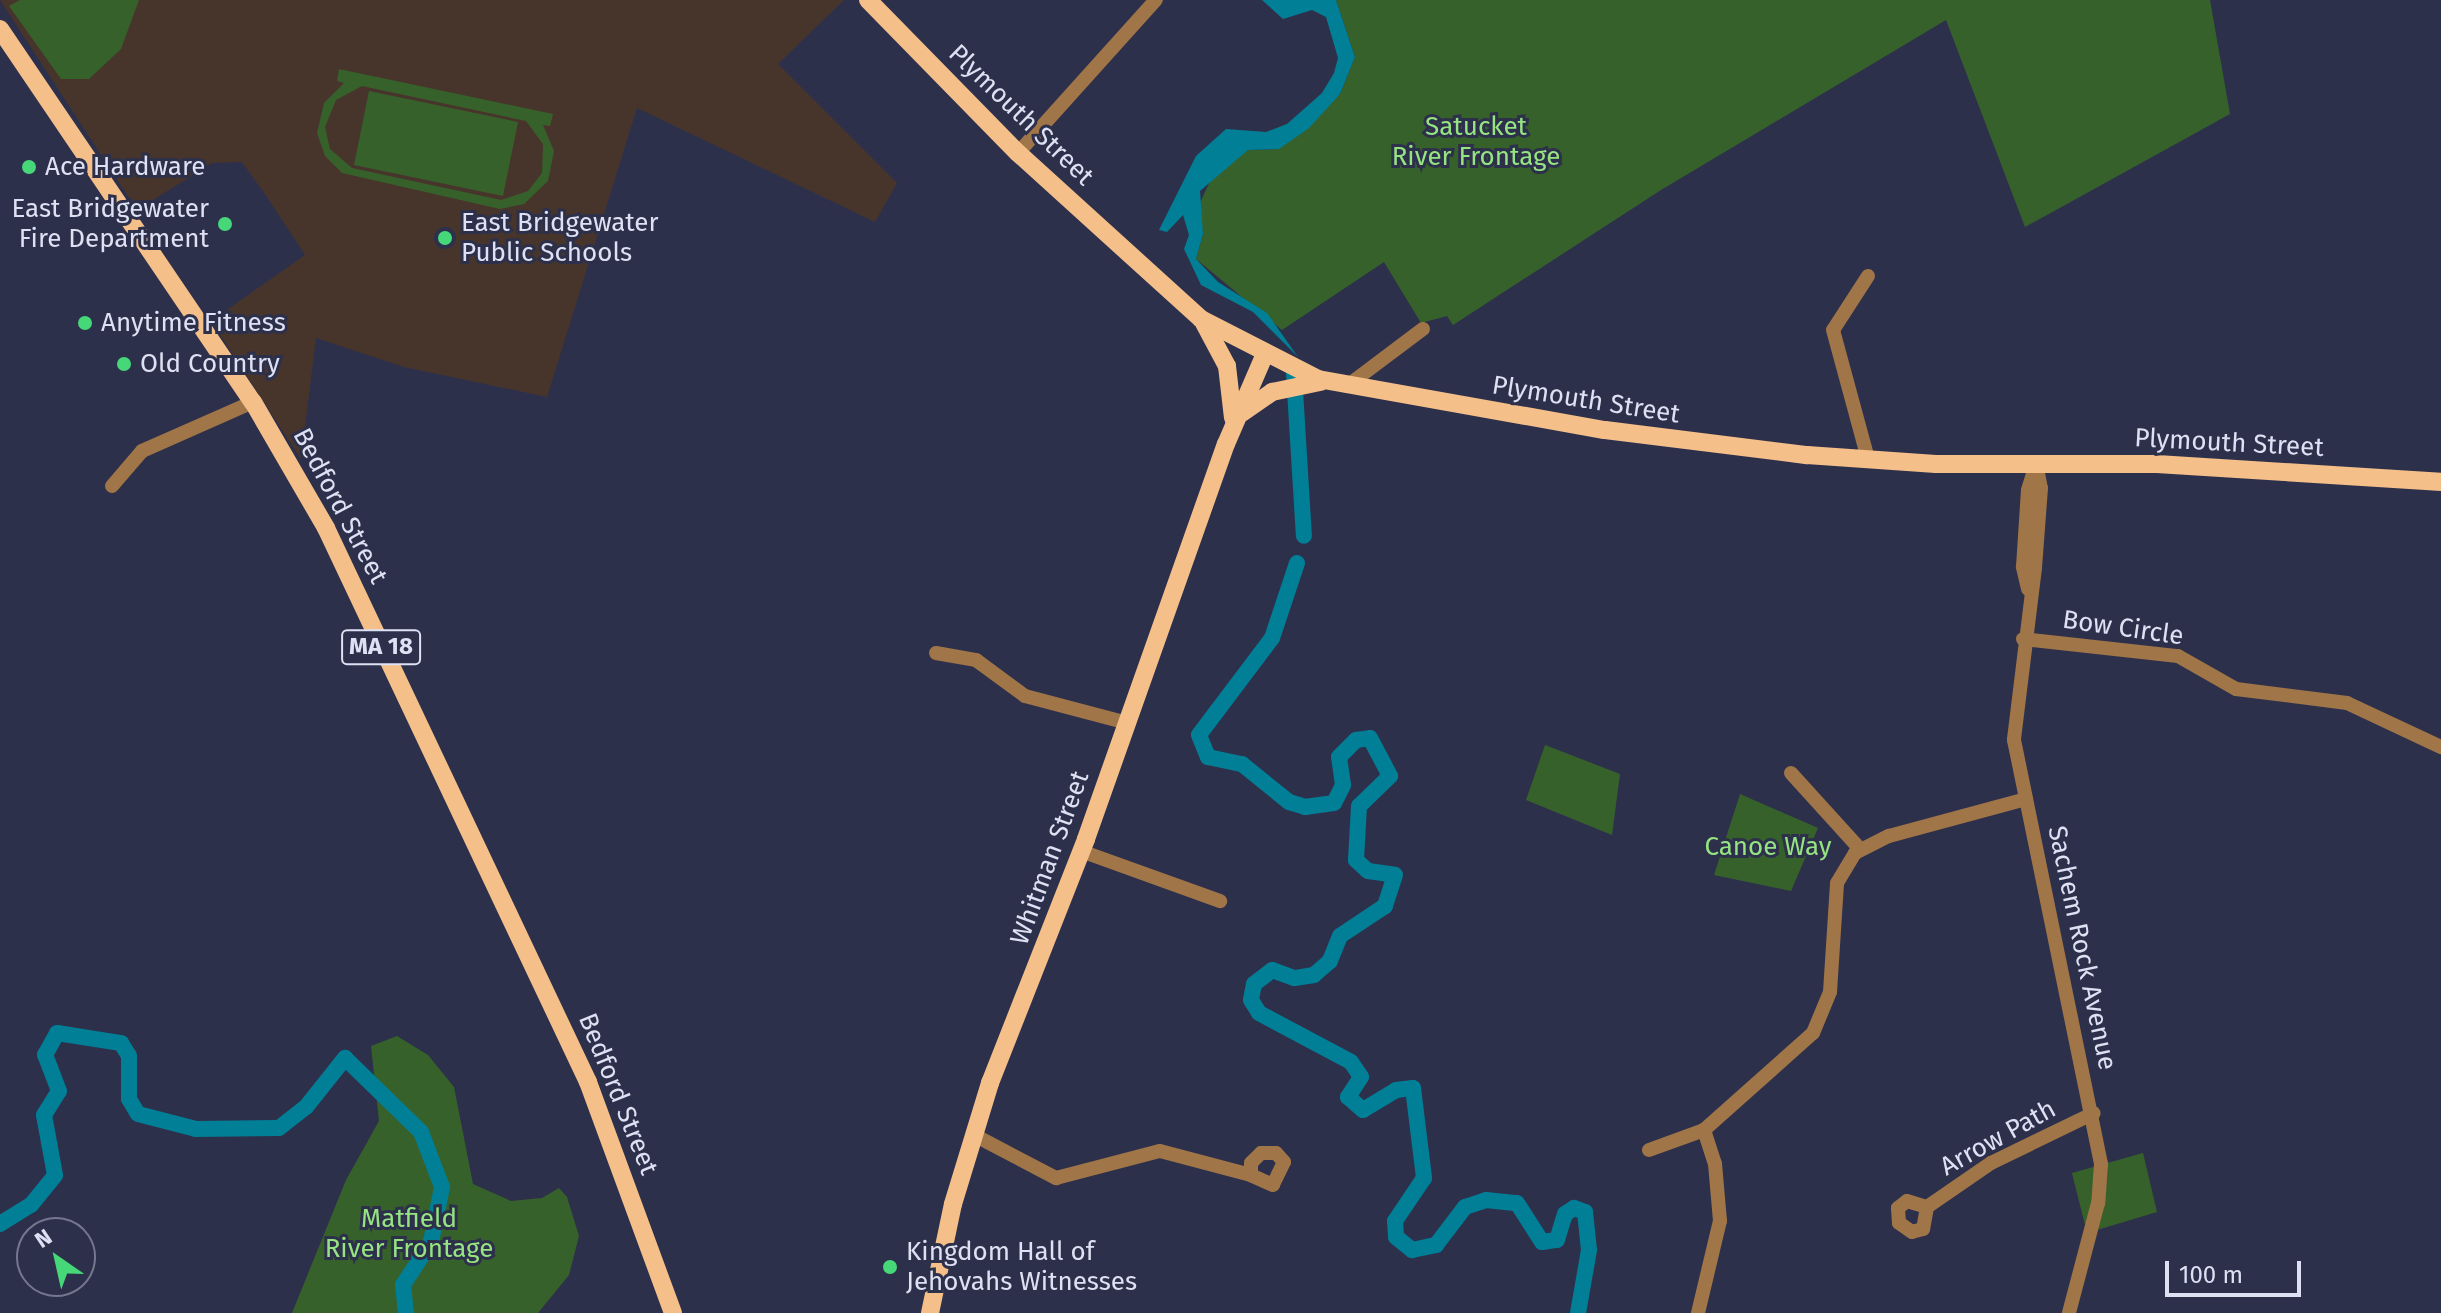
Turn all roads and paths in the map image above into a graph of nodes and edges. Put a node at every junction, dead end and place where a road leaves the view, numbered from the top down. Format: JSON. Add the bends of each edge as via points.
{"nodes":[{"id":1,"x":868,"y":0,"type":"edge"},
{"id":2,"x":1156,"y":0,"type":"edge"},
{"id":3,"x":0,"y":29,"type":"edge"},
{"id":4,"x":1018,"y":153,"type":"junction"},
{"id":5,"x":1868,"y":276,"type":"dead end"},
{"id":6,"x":1201,"y":319,"type":"junction"},
{"id":7,"x":1423,"y":329,"type":"dead end"},
{"id":8,"x":1269,"y":358,"type":"junction"},
{"id":9,"x":1297,"y":381,"type":"junction"},
{"id":10,"x":1347,"y":386,"type":"junction"},
{"id":11,"x":253,"y":402,"type":"junction"},
{"id":12,"x":1233,"y":425,"type":"junction"},
{"id":13,"x":1868,"y":459,"type":"junction"},
{"id":14,"x":2036,"y":463,"type":"junction"},
{"id":15,"x":2441,"y":482,"type":"edge"},
{"id":16,"x":112,"y":486,"type":"dead end"},
{"id":17,"x":2023,"y":639,"type":"junction"},
{"id":18,"x":936,"y":653,"type":"dead end"},
{"id":19,"x":1127,"y":723,"type":"junction"},
{"id":20,"x":2441,"y":747,"type":"edge"},
{"id":21,"x":1791,"y":773,"type":"dead end"},
{"id":22,"x":2026,"y":799,"type":"junction"},
{"id":23,"x":1860,"y":849,"type":"junction"},
{"id":24,"x":1081,"y":851,"type":"junction"},
{"id":25,"x":1220,"y":901,"type":"dead end"},
{"id":26,"x":2094,"y":1113,"type":"junction"},
{"id":27,"x":1704,"y":1130,"type":"junction"},
{"id":28,"x":974,"y":1135,"type":"junction"},
{"id":29,"x":1649,"y":1150,"type":"dead end"},
{"id":30,"x":1251,"y":1175,"type":"dead end"},
{"id":31,"x":1927,"y":1207,"type":"dead end"},
{"id":32,"x":673,"y":1313,"type":"edge"},
{"id":33,"x":930,"y":1313,"type":"edge"},
{"id":34,"x":1698,"y":1313,"type":"edge"},
{"id":35,"x":2069,"y":1313,"type":"edge"}],
"edges":[{"from":1,"to":4,"type":"main road","name":"Plymouth Street"},
{"from":2,"to":4,"type":"street"},
{"from":3,"to":11,"type":"main road","name":"Bedford Street","number":"MA 18"},
{"from":4,"to":6,"type":"main road","name":"Plymouth Street"},
{"from":5,"to":13,"type":"street","via":[[1833,330]]},
{"from":6,"to":8,"type":"main road","name":"Plymouth Street"},
{"from":6,"to":12,"type":"main road","via":[[1231,378]]},
{"from":7,"to":10,"type":"street"},
{"from":8,"to":9,"type":"main road","name":"Plymouth Street"},
{"from":8,"to":12,"type":"main road","name":"Whitman Street"},
{"from":9,"to":10,"type":"main road","name":"Plymouth Street"},
{"from":9,"to":12,"type":"main road","via":[[1252,404]]},
{"from":10,"to":13,"type":"main road","name":"Plymouth Street","via":[[1648,436]]},
{"from":11,"to":16,"type":"street","via":[[142,451]]},
{"from":11,"to":32,"type":"main road","name":"Bedford Street","number":"MA 18","via":[[335,545],[553,1003],[608,1130]]},
{"from":12,"to":19,"type":"main road","name":"Whitman Street"},
{"from":13,"to":14,"type":"main road","name":"Plymouth Street"},
{"from":14,"to":15,"type":"main road","name":"Plymouth Street"},
{"from":14,"to":17,"type":"street","name":"Sachem Rock Avenue","via":[[2041,488]]},
{"from":17,"to":20,"type":"street","name":"Bow Circle","via":[[2172,655],[2255,694],[2347,703]]},
{"from":17,"to":22,"type":"street","name":"Sachem Rock Avenue","via":[[2013,727]]},
{"from":18,"to":19,"type":"street","via":[[976,660],[1025,696]]},
{"from":19,"to":24,"type":"main road","name":"Whitman Street"},
{"from":21,"to":23,"type":"street"},
{"from":22,"to":23,"type":"street"},
{"from":22,"to":26,"type":"street","name":"Sachem Rock Avenue"},
{"from":23,"to":27,"type":"street","via":[[1843,869],[1835,894],[1832,978],[1819,1023],[1787,1060]]},
{"from":24,"to":25,"type":"street"},
{"from":24,"to":28,"type":"main road","name":"Whitman Street"},
{"from":26,"to":31,"type":"street","name":"Arrow Path","via":[[1991,1163]]},
{"from":26,"to":35,"type":"street","name":"Sachem Rock Avenue","via":[[2100,1191]]},
{"from":27,"to":29,"type":"street"},
{"from":27,"to":34,"type":"street","via":[[1715,1164],[1720,1221]]},
{"from":28,"to":30,"type":"street","via":[[1056,1178],[1169,1151]]},
{"from":28,"to":33,"type":"main road","name":"Whitman Street"}]}
